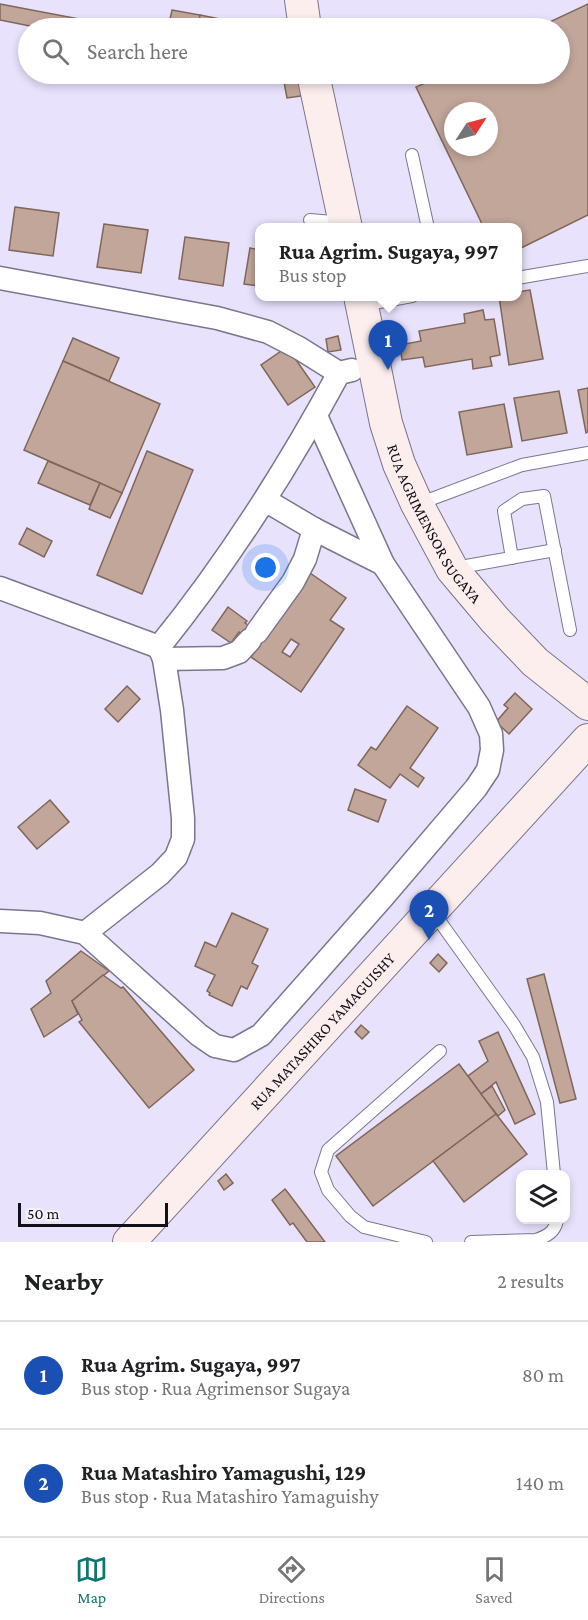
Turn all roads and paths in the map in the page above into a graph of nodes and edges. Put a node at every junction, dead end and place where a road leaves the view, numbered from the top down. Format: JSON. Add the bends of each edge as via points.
{"nodes":[{"id":1,"x":301,"y":0,"type":"edge"},
{"id":2,"x":304,"y":18,"type":"edge"},
{"id":3,"x":315,"y":84,"type":"edge"},
{"id":4,"x":412,"y":155,"type":"dead end"},
{"id":5,"x":310,"y":220,"type":"dead end"},
{"id":6,"x":331,"y":223,"type":"edge"},
{"id":7,"x":345,"y":223,"type":"edge"},
{"id":8,"x":427,"y":223,"type":"edge"},
{"id":9,"x":588,"y":266,"type":"edge"},
{"id":10,"x":522,"y":277,"type":"edge"},
{"id":11,"x":0,"y":278,"type":"edge"},
{"id":12,"x":361,"y":301,"type":"edge"},
{"id":13,"x":357,"y":369,"type":"junction"},
{"id":14,"x":316,"y":416,"type":"junction"},
{"id":15,"x":588,"y":453,"type":"edge"},
{"id":16,"x":265,"y":500,"type":"junction"},
{"id":17,"x":417,"y":504,"type":"junction"},
{"id":18,"x":314,"y":529,"type":"junction"},
{"id":19,"x":555,"y":550,"type":"junction"},
{"id":20,"x":512,"y":558,"type":"junction"},
{"id":21,"x":383,"y":564,"type":"junction"},
{"id":22,"x":452,"y":568,"type":"junction"},
{"id":23,"x":0,"y":588,"type":"edge"},
{"id":24,"x":570,"y":630,"type":"dead end"},
{"id":25,"x":161,"y":653,"type":"junction"},
{"id":26,"x":588,"y":704,"type":"edge"},
{"id":27,"x":588,"y":740,"type":"edge"},
{"id":28,"x":432,"y":911,"type":"junction"},
{"id":29,"x":0,"y":921,"type":"edge"},
{"id":30,"x":85,"y":933,"type":"junction"},
{"id":31,"x":440,"y":1050,"type":"dead end"},
{"id":32,"x":554,"y":1170,"type":"edge"},
{"id":33,"x":556,"y":1224,"type":"edge"},
{"id":34,"x":129,"y":1242,"type":"edge"},
{"id":35,"x":426,"y":1242,"type":"edge"},
{"id":36,"x":471,"y":1242,"type":"edge"}],
"edges":[{"from":1,"to":2,"type":"main road"},
{"from":3,"to":7,"type":"main road"},
{"from":4,"to":8,"type":"lane"},
{"from":5,"to":6,"type":"lane"},
{"from":9,"to":10,"type":"lane"},
{"from":11,"to":13,"type":"street","via":[[217,318],[268,332]]},
{"from":12,"to":13,"type":"main road","name":"RUA AGRIMENSOR SUGAYA"},
{"from":13,"to":14,"type":"street"},
{"from":13,"to":17,"type":"main road","name":"RUA AGRIMENSOR SUGAYA","via":[[386,423]]},
{"from":14,"to":16,"type":"street"},
{"from":14,"to":21,"type":"street"},
{"from":15,"to":17,"type":"lane","via":[[522,465]]},
{"from":16,"to":18,"type":"street"},
{"from":16,"to":25,"type":"street"},
{"from":17,"to":22,"type":"main road","name":"RUA AGRIMENSOR SUGAYA"},
{"from":18,"to":21,"type":"street"},
{"from":18,"to":25,"type":"street","via":[[293,582],[239,652],[223,658]]},
{"from":19,"to":20,"type":"lane"},
{"from":19,"to":20,"type":"lane","via":[[544,496],[522,500],[504,511]]},
{"from":19,"to":24,"type":"lane"},
{"from":20,"to":22,"type":"lane"},
{"from":21,"to":30,"type":"street","via":[[478,707],[491,734],[488,770],[476,788],[261,1035],[234,1050],[215,1046],[199,1035]]},
{"from":22,"to":26,"type":"main road","name":"RUA AGRIMENSOR SUGAYA","via":[[535,662]]},
{"from":23,"to":25,"type":"street"},
{"from":25,"to":30,"type":"street","via":[[177,750],[183,839],[176,857],[160,874]]},
{"from":27,"to":28,"type":"main road","name":"RUA MATASHIRO YAMAGUISHY"},
{"from":28,"to":32,"type":"lane","via":[[533,1057],[548,1102]]},
{"from":28,"to":34,"type":"main road","name":"RUA MATASHIRO YAMAGUISHY"},
{"from":29,"to":30,"type":"street","via":[[40,923]]},
{"from":31,"to":35,"type":"lane","via":[[328,1150],[321,1172],[328,1190],[364,1227]]},
{"from":33,"to":36,"type":"lane","via":[[546,1237],[536,1240]]}]}
